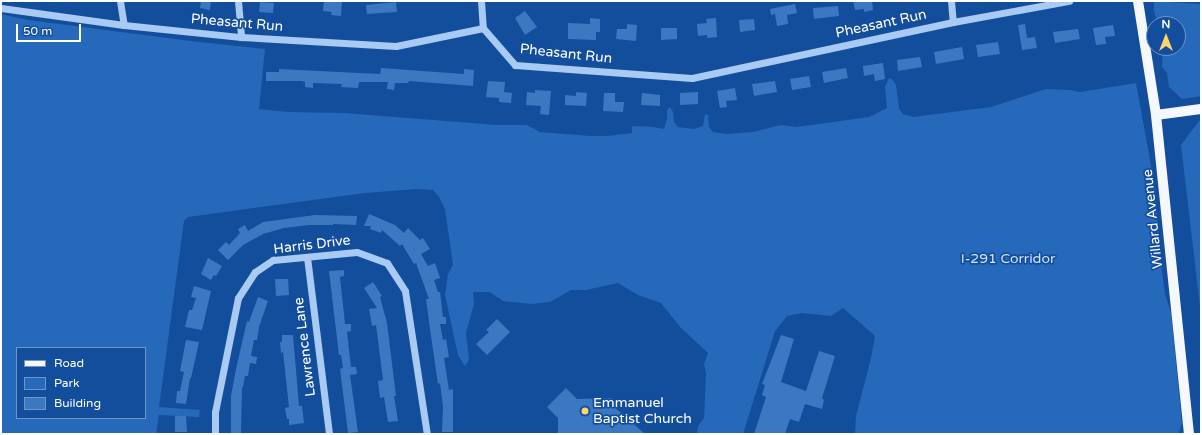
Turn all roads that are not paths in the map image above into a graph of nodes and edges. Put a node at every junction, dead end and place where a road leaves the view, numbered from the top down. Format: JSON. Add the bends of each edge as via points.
{"nodes":[{"id":1,"x":120,"y":1,"type":"edge"},
{"id":2,"x":238,"y":1,"type":"edge"},
{"id":3,"x":480,"y":1,"type":"edge"},
{"id":4,"x":951,"y":1,"type":"edge"},
{"id":5,"x":1069,"y":1,"type":"edge"},
{"id":6,"x":1138,"y":1,"type":"edge"},
{"id":7,"x":1,"y":8,"type":"edge"},
{"id":8,"x":953,"y":22,"type":"junction"},
{"id":9,"x":124,"y":25,"type":"junction"},
{"id":10,"x":483,"y":28,"type":"junction"},
{"id":11,"x":241,"y":37,"type":"junction"},
{"id":12,"x":1201,"y":109,"type":"edge"},
{"id":13,"x":1156,"y":115,"type":"junction"},
{"id":14,"x":308,"y":257,"type":"junction"},
{"id":15,"x":215,"y":434,"type":"edge"},
{"id":16,"x":329,"y":434,"type":"edge"},
{"id":17,"x":427,"y":434,"type":"edge"},
{"id":18,"x":1189,"y":434,"type":"edge"}],
"edges":[{"from":1,"to":9,"type":"street"},
{"from":2,"to":11,"type":"street"},
{"from":3,"to":10,"type":"street"},
{"from":4,"to":8,"type":"street"},
{"from":5,"to":8,"type":"street","name":"Pheasant Run"},
{"from":6,"to":13,"type":"main road","name":"Willard Avenue"},
{"from":7,"to":9,"type":"street","name":"Pheasant Run"},
{"from":8,"to":10,"type":"street","name":"Pheasant Run","via":[[692,78],[515,65]]},
{"from":9,"to":11,"type":"street","name":"Pheasant Run"},
{"from":10,"to":11,"type":"street","name":"Pheasant Run","via":[[396,46]]},
{"from":12,"to":13,"type":"main road"},
{"from":13,"to":18,"type":"main road","name":"Willard Avenue"},
{"from":14,"to":15,"type":"street","name":"Harris Drive","via":[[273,260],[255,272],[238,298],[215,412]]},
{"from":14,"to":16,"type":"street","name":"Lawrence Lane"},
{"from":14,"to":17,"type":"street","name":"Harris Drive","via":[[357,252],[387,263],[405,291]]}]}
